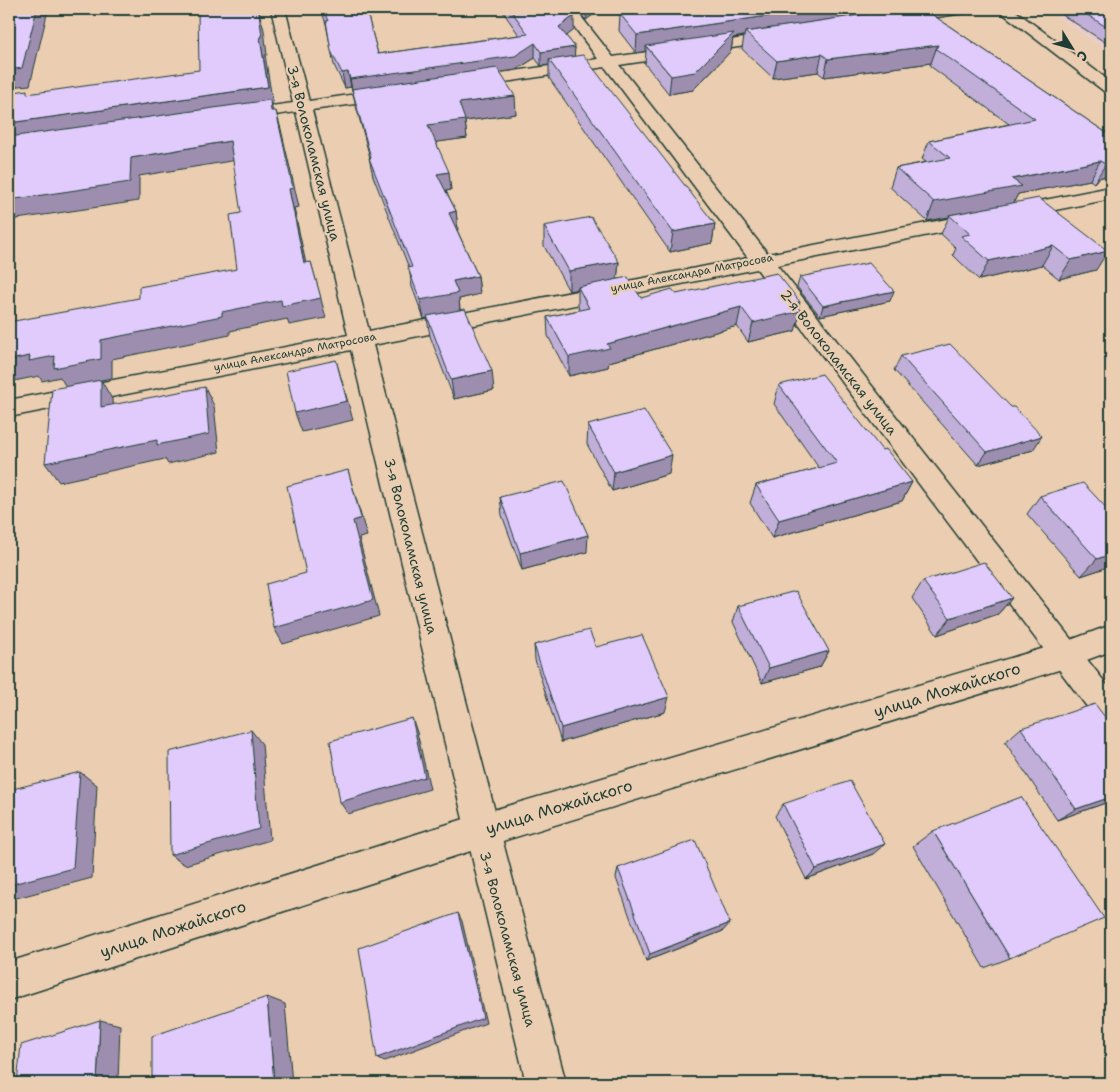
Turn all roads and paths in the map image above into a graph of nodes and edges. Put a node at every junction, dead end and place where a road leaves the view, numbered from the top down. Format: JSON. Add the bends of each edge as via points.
{"nodes":[{"id":1,"x":278,"y":9,"type":"edge"},
{"id":2,"x":568,"y":9,"type":"edge"},
{"id":3,"x":964,"y":9,"type":"edge"},
{"id":4,"x":1004,"y":9,"type":"edge"},
{"id":5,"x":885,"y":21,"type":"edge"},
{"id":6,"x":796,"y":34,"type":"edge"},
{"id":7,"x":609,"y":63,"type":"junction"},
{"id":8,"x":451,"y":85,"type":"edge"},
{"id":9,"x":1111,"y":89,"type":"edge"},
{"id":10,"x":411,"y":91,"type":"edge"},
{"id":11,"x":302,"y":106,"type":"junction"},
{"id":12,"x":224,"y":118,"type":"edge"},
{"id":13,"x":1111,"y":193,"type":"edge"},
{"id":14,"x":760,"y":260,"type":"junction"},
{"id":15,"x":361,"y":339,"type":"junction"},
{"id":16,"x":9,"y":409,"type":"edge"},
{"id":17,"x":1111,"y":638,"type":"edge"},
{"id":18,"x":1065,"y":655,"type":"junction"},
{"id":19,"x":1111,"y":714,"type":"edge"},
{"id":20,"x":480,"y":831,"type":"junction"},
{"id":21,"x":9,"y":980,"type":"edge"},
{"id":22,"x":546,"y":1083,"type":"edge"}],
"edges":[{"from":1,"to":11,"type":"street","name":"3-я Волоколамская улица"},
{"from":2,"to":7,"type":"street","name":"2-я Волоколамская улица"},
{"from":3,"to":5,"type":"street"},
{"from":4,"to":9,"type":"street"},
{"from":6,"to":7,"type":"street"},
{"from":7,"to":8,"type":"street"},
{"from":7,"to":14,"type":"street","name":"2-я Волоколамская улица"},
{"from":10,"to":11,"type":"street"},
{"from":11,"to":12,"type":"street"},
{"from":11,"to":15,"type":"street","name":"3-я Волоколамская улица"},
{"from":13,"to":14,"type":"street","name":"улица Александра Матросова"},
{"from":14,"to":15,"type":"street","name":"улица Александра Матросова"},
{"from":14,"to":18,"type":"street","name":"2-я Волоколамская улица"},
{"from":15,"to":16,"type":"street","name":"улица Александра Матросова"},
{"from":15,"to":20,"type":"street","name":"3-я Волоколамская улица"},
{"from":17,"to":18,"type":"street","name":"улица Можайского"},
{"from":18,"to":19,"type":"street","name":"2-я Волоколамская улица"},
{"from":18,"to":20,"type":"street","name":"улица Можайского"},
{"from":20,"to":21,"type":"street","name":"улица Можайского"},
{"from":20,"to":22,"type":"street","name":"3-я Волоколамская улица"}]}
